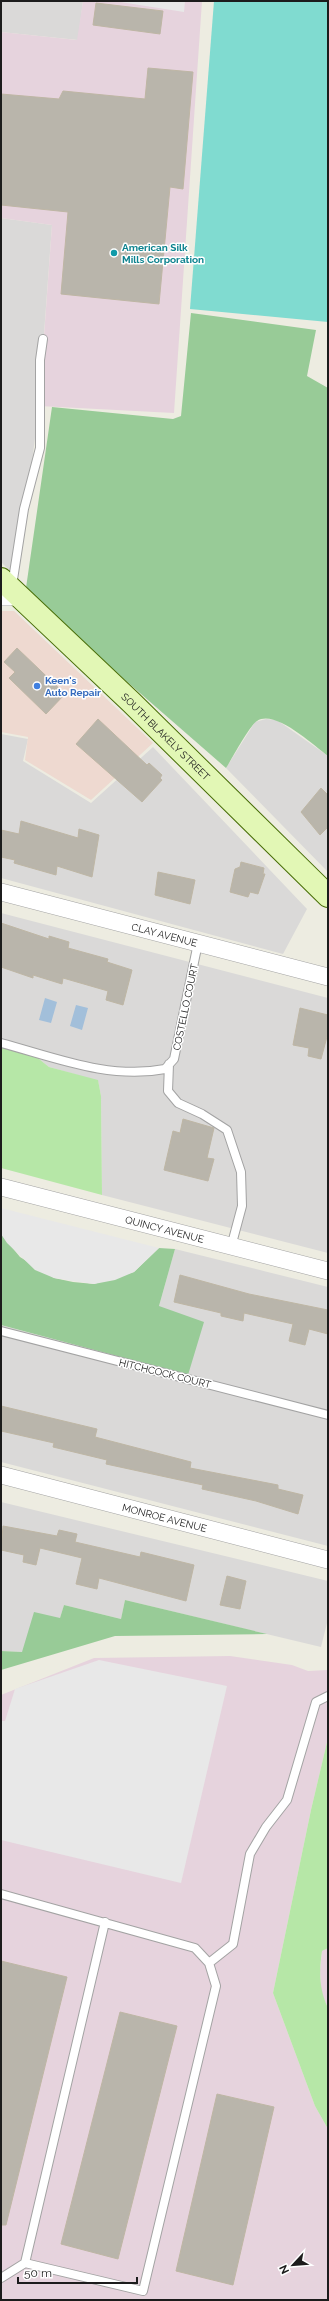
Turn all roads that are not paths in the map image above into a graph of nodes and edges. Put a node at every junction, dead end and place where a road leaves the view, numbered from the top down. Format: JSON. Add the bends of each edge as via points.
{"nodes":[{"id":1,"x":43,"y":339,"type":"dead end"},
{"id":2,"x":9,"y":591,"type":"edge"},
{"id":3,"x":1,"y":892,"type":"edge"},
{"id":4,"x":328,"y":896,"type":"edge"},
{"id":5,"x":198,"y":943,"type":"junction"},
{"id":6,"x":328,"y":977,"type":"edge"},
{"id":7,"x":1,"y":1043,"type":"edge"},
{"id":8,"x":169,"y":1064,"type":"junction"},
{"id":9,"x":1,"y":1187,"type":"edge"},
{"id":10,"x":230,"y":1247,"type":"junction"},
{"id":11,"x":328,"y":1271,"type":"edge"},
{"id":12,"x":1,"y":1331,"type":"edge"},
{"id":13,"x":328,"y":1415,"type":"edge"},
{"id":14,"x":1,"y":1475,"type":"edge"},
{"id":15,"x":328,"y":1560,"type":"edge"},
{"id":16,"x":328,"y":1696,"type":"edge"},
{"id":17,"x":1,"y":1894,"type":"edge"},
{"id":18,"x":105,"y":1922,"type":"junction"},
{"id":19,"x":209,"y":1963,"type":"junction"},
{"id":20,"x":25,"y":2262,"type":"junction"},
{"id":21,"x":1,"y":2278,"type":"edge"}],
"edges":[{"from":1,"to":2,"type":"lane","via":[[40,360],[40,448],[24,509]]},
{"from":2,"to":4,"type":"main road","name":"SOUTH BLAKELY STREET","via":[[136,707]]},
{"from":3,"to":5,"type":"street","name":"CLAY AVENUE"},
{"from":5,"to":6,"type":"street","name":"CLAY AVENUE"},
{"from":5,"to":8,"type":"lane","name":"COSTELLO COURT","via":[[174,1059]]},
{"from":7,"to":8,"type":"lane","via":[[109,1071],[152,1072],[165,1069]]},
{"from":8,"to":10,"type":"lane","via":[[168,1091],[178,1103],[227,1130],[241,1172],[242,1206]]},
{"from":9,"to":10,"type":"street","name":"QUINCY AVENUE"},
{"from":10,"to":11,"type":"street","name":"QUINCY AVENUE"},
{"from":12,"to":13,"type":"lane","name":"HITCHCOCK COURT"},
{"from":14,"to":15,"type":"street","name":"MONROE AVENUE"},
{"from":16,"to":19,"type":"lane","via":[[316,1702],[287,1800],[266,1827],[250,1854],[233,1944]]},
{"from":17,"to":18,"type":"lane"},
{"from":18,"to":19,"type":"lane","via":[[195,1948]]},
{"from":18,"to":20,"type":"lane"},
{"from":19,"to":20,"type":"lane","via":[[216,1986],[142,2291]]},
{"from":20,"to":21,"type":"lane"}]}
